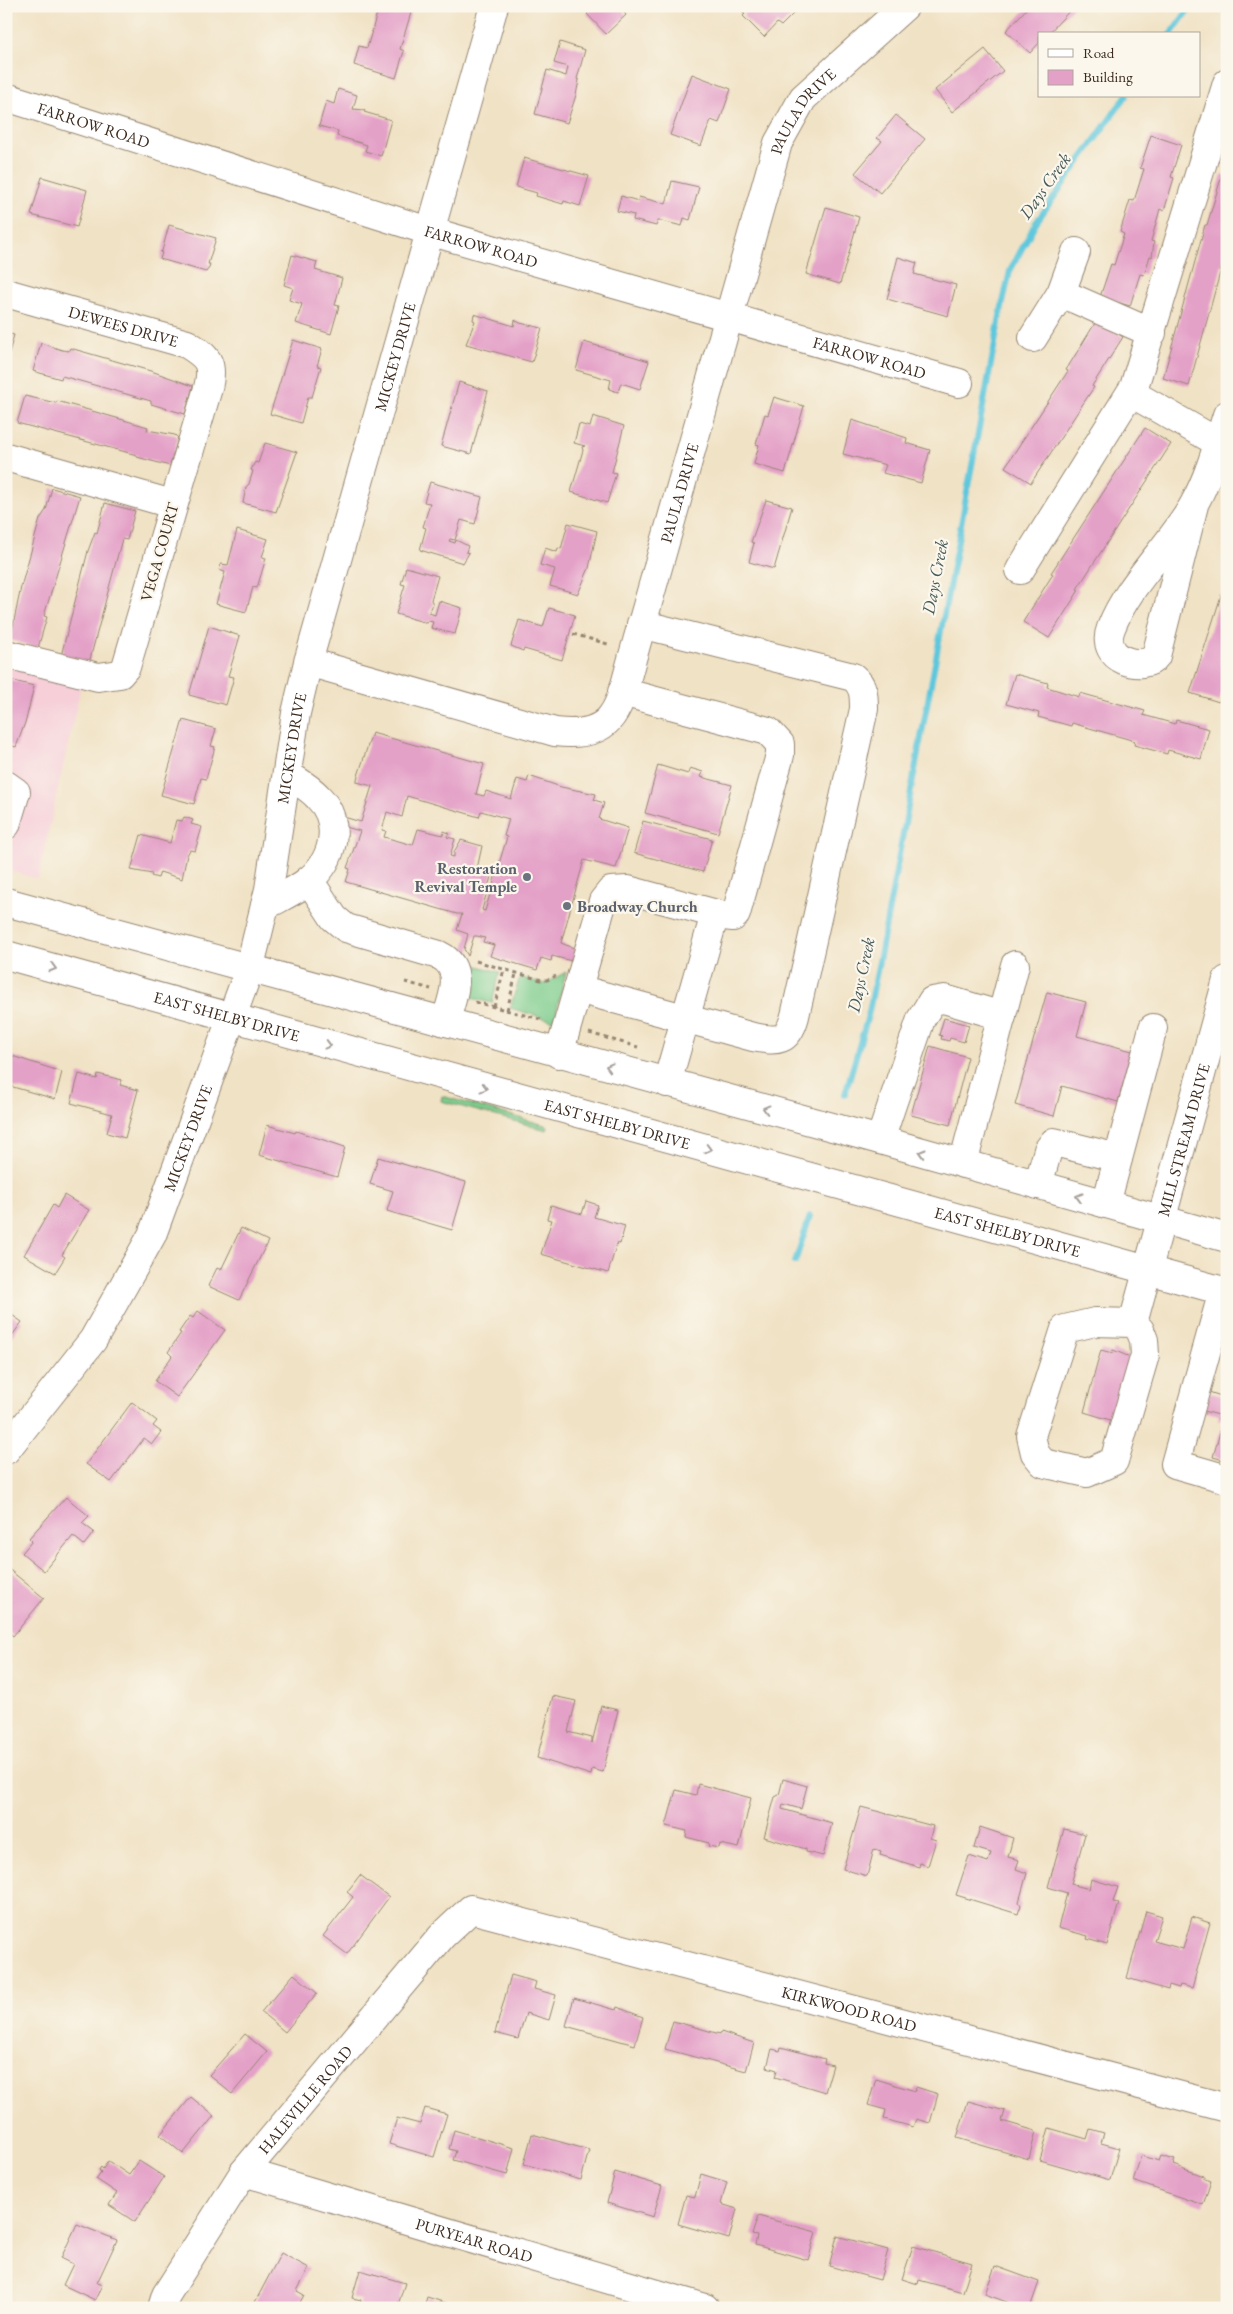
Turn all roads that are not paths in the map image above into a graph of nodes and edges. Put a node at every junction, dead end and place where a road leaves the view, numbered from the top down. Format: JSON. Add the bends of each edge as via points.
{"nodes":[{"id":1,"x":494,"y":6,"type":"edge"},
{"id":2,"x":906,"y":6,"type":"edge"},
{"id":3,"x":1227,"y":83,"type":"edge"},
{"id":4,"x":6,"y":98,"type":"edge"},
{"id":5,"x":429,"y":231,"type":"junction"},
{"id":6,"x":1076,"y":252,"type":"dead end"},
{"id":7,"x":6,"y":293,"type":"edge"},
{"id":8,"x":1061,"y":293,"type":"junction"},
{"id":9,"x":728,"y":318,"type":"junction"},
{"id":10,"x":1152,"y":333,"type":"junction"},
{"id":11,"x":1033,"y":338,"type":"dead end"},
{"id":12,"x":959,"y":383,"type":"dead end"},
{"id":13,"x":208,"y":388,"type":"joint"},
{"id":14,"x":1131,"y":393,"type":"junction"},
{"id":15,"x":1227,"y":415,"type":"edge"},
{"id":16,"x":1223,"y":444,"type":"edge"},
{"id":17,"x":6,"y":457,"type":"edge"},
{"id":18,"x":172,"y":504,"type":"junction"},
{"id":19,"x":1194,"y":505,"type":"junction"},
{"id":20,"x":1020,"y":570,"type":"dead end"},
{"id":21,"x":641,"y":624,"type":"junction"},
{"id":22,"x":6,"y":654,"type":"edge"},
{"id":23,"x":308,"y":662,"type":"junction"},
{"id":24,"x":622,"y":692,"type":"junction"},
{"id":25,"x":287,"y":774,"type":"junction"},
{"id":26,"x":6,"y":785,"type":"edge"},
{"id":27,"x":6,"y":825,"type":"edge"},
{"id":28,"x":309,"y":880,"type":"junction"},
{"id":29,"x":6,"y":902,"type":"edge"},
{"id":30,"x":265,"y":906,"type":"junction"},
{"id":31,"x":715,"y":914,"type":"junction"},
{"id":32,"x":6,"y":954,"type":"edge"},
{"id":33,"x":1015,"y":966,"type":"dead end"},
{"id":34,"x":249,"y":970,"type":"junction"},
{"id":35,"x":1227,"y":980,"type":"edge"},
{"id":36,"x":568,"y":981,"type":"junction"},
{"id":37,"x":1002,"y":1016,"type":"junction"},
{"id":38,"x":233,"y":1018,"type":"junction"},
{"id":39,"x":685,"y":1018,"type":"junction"},
{"id":40,"x":446,"y":1022,"type":"junction"},
{"id":41,"x":1153,"y":1028,"type":"dead end"},
{"id":42,"x":559,"y":1054,"type":"junction"},
{"id":43,"x":1217,"y":1058,"type":"edge"},
{"id":44,"x":667,"y":1083,"type":"junction"},
{"id":45,"x":880,"y":1140,"type":"junction"},
{"id":46,"x":1118,"y":1158,"type":"junction"},
{"id":47,"x":963,"y":1164,"type":"junction"},
{"id":48,"x":1038,"y":1185,"type":"junction"},
{"id":49,"x":1106,"y":1204,"type":"junction"},
{"id":50,"x":1162,"y":1219,"type":"junction"},
{"id":51,"x":1227,"y":1238,"type":"edge"},
{"id":52,"x":1148,"y":1270,"type":"junction"},
{"id":53,"x":1225,"y":1292,"type":"edge"},
{"id":54,"x":1133,"y":1323,"type":"junction"},
{"id":55,"x":1218,"y":1344,"type":"edge"},
{"id":56,"x":6,"y":1450,"type":"edge"},
{"id":57,"x":1227,"y":1479,"type":"edge"},
{"id":58,"x":471,"y":1909,"type":"joint"},
{"id":59,"x":1227,"y":2108,"type":"edge"},
{"id":60,"x":244,"y":2172,"type":"junction"},
{"id":61,"x":630,"y":2297,"type":"edge"},
{"id":62,"x":162,"y":2308,"type":"edge"},
{"id":63,"x":705,"y":2308,"type":"edge"}],
"edges":[{"from":1,"to":5,"type":"street","name":"MICKEY DRIVE"},
{"from":2,"to":9,"type":"street","name":"PAULA DRIVE","via":[[803,98],[790,119],[767,177]]},
{"from":3,"to":10,"type":"street"},
{"from":4,"to":5,"type":"street","name":"FARROW ROAD"},
{"from":5,"to":9,"type":"street","name":"FARROW ROAD"},
{"from":5,"to":23,"type":"street","name":"MICKEY DRIVE"},
{"from":6,"to":8,"type":"street"},
{"from":7,"to":13,"type":"street","name":"DEWEES DRIVE","via":[[187,344],[202,353],[211,368]]},
{"from":8,"to":10,"type":"street"},
{"from":8,"to":11,"type":"street"},
{"from":9,"to":12,"type":"street","name":"FARROW ROAD"},
{"from":9,"to":21,"type":"street","name":"PAULA DRIVE"},
{"from":10,"to":14,"type":"street"},
{"from":13,"to":18,"type":"street","name":"VEGA COURT"},
{"from":14,"to":16,"type":"street"},
{"from":14,"to":20,"type":"street"},
{"from":15,"to":16,"type":"street"},
{"from":16,"to":19,"type":"street"},
{"from":17,"to":18,"type":"street"},
{"from":18,"to":22,"type":"street","name":"VEGA COURT","via":[[126,667],[120,674],[98,677]]},
{"from":19,"to":19,"type":"street","via":[[1155,557],[1116,618],[1108,644],[1118,657],[1145,664],[1156,656]]},
{"from":21,"to":24,"type":"street","name":"PAULA DRIVE"},
{"from":21,"to":39,"type":"street","via":[[841,673],[861,684],[864,694],[864,709],[792,1028],[787,1036],[769,1040]]},
{"from":23,"to":24,"type":"street","name":"PAULA DRIVE","via":[[535,727],[575,734],[589,732],[608,720]]},
{"from":23,"to":25,"type":"street","name":"MICKEY DRIVE"},
{"from":24,"to":31,"type":"street","via":[[768,731],[780,744],[779,761],[739,910],[733,916]]},
{"from":25,"to":28,"type":"street","via":[[319,797],[333,828],[326,859]]},
{"from":25,"to":30,"type":"street","name":"MICKEY DRIVE"},
{"from":26,"to":27,"type":"street","via":[[16,792]]},
{"from":28,"to":30,"type":"street"},
{"from":28,"to":40,"type":"street","via":[[334,918],[346,928],[440,955],[452,964],[455,971],[453,996]]},
{"from":29,"to":34,"type":"street"},
{"from":30,"to":34,"type":"street","name":"MICKEY DRIVE"},
{"from":31,"to":36,"type":"street","via":[[628,890],[611,891],[603,901]]},
{"from":31,"to":39,"type":"street"},
{"from":32,"to":38,"type":"street","name":"EAST SHELBY DRIVE","one_way":true},
{"from":33,"to":37,"type":"street"},
{"from":34,"to":38,"type":"street","name":"MICKEY DRIVE"},
{"from":34,"to":40,"type":"street"},
{"from":35,"to":43,"type":"street","name":"MILL STREAM DRIVE"},
{"from":36,"to":39,"type":"street"},
{"from":36,"to":42,"type":"street"},
{"from":37,"to":45,"type":"street","via":[[944,999],[932,1001],[921,1020]]},
{"from":37,"to":47,"type":"street"},
{"from":38,"to":52,"type":"street","name":"EAST SHELBY DRIVE","one_way":true},
{"from":38,"to":56,"type":"street","name":"MICKEY DRIVE","via":[[152,1235],[93,1340]]},
{"from":39,"to":44,"type":"street"},
{"from":40,"to":42,"type":"street"},
{"from":41,"to":46,"type":"street"},
{"from":44,"to":42,"type":"street","one_way":true},
{"from":43,"to":50,"type":"street","name":"MILL STREAM DRIVE"},
{"from":45,"to":44,"type":"street","one_way":true},
{"from":47,"to":45,"type":"street","one_way":true},
{"from":46,"to":48,"type":"street","via":[[1054,1142],[1048,1150]]},
{"from":46,"to":49,"type":"street"},
{"from":47,"to":48,"type":"street"},
{"from":49,"to":48,"type":"street","one_way":true},
{"from":49,"to":50,"type":"street"},
{"from":50,"to":51,"type":"street"},
{"from":50,"to":52,"type":"street","name":"MILL STREAM DRIVE"},
{"from":52,"to":53,"type":"street","name":"EAST SHELBY DRIVE"},
{"from":52,"to":54,"type":"street","name":"MILL STREAM DRIVE"},
{"from":53,"to":55,"type":"street"},
{"from":54,"to":54,"type":"street","via":[[1094,1322],[1065,1329],[1031,1436],[1042,1463],[1087,1473],[1114,1461],[1145,1354],[1140,1330]]},
{"from":55,"to":57,"type":"street","via":[[1175,1464]]},
{"from":58,"to":59,"type":"street","name":"KIRKWOOD ROAD"},
{"from":58,"to":60,"type":"street","name":"HALEVILLE ROAD","via":[[442,1936]]},
{"from":60,"to":61,"type":"street","name":"PURYEAR ROAD"},
{"from":60,"to":62,"type":"street","name":"HALEVILLE ROAD","via":[[166,2295]]},
{"from":61,"to":63,"type":"street","name":"PURYEAR ROAD"}]}
